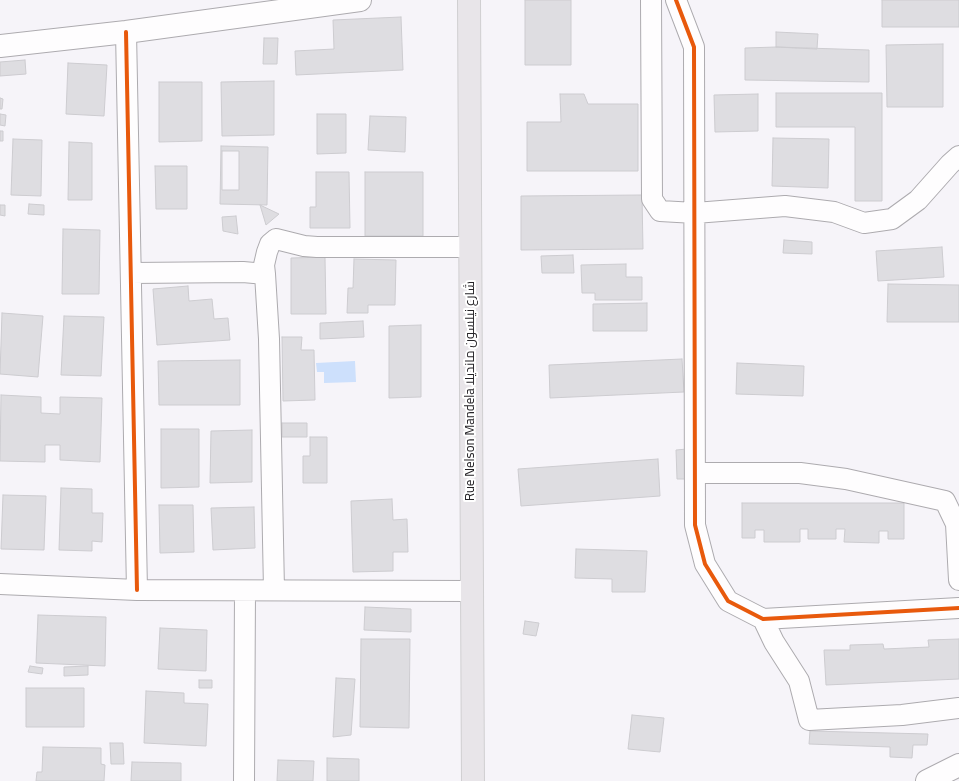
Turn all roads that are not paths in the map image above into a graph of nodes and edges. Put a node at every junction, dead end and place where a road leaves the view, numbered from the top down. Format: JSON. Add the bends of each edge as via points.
{"nodes":[{"id":1,"x":360,"y":0,"type":"edge"},
{"id":2,"x":469,"y":0,"type":"edge"},
{"id":3,"x":651,"y":0,"type":"edge"},
{"id":4,"x":676,"y":0,"type":"edge"},
{"id":5,"x":126,"y":32,"type":"junction"},
{"id":6,"x":0,"y":46,"type":"edge"},
{"id":7,"x":959,"y":156,"type":"edge"},
{"id":8,"x":695,"y":213,"type":"junction"},
{"id":9,"x":470,"y":247,"type":"junction"},
{"id":10,"x":131,"y":273,"type":"junction"},
{"id":11,"x":265,"y":274,"type":"junction"},
{"id":12,"x":695,"y":473,"type":"junction"},
{"id":13,"x":959,"y":580,"type":"edge"},
{"id":14,"x":0,"y":584,"type":"edge"},
{"id":15,"x":137,"y":590,"type":"junction"},
{"id":16,"x":245,"y":590,"type":"junction"},
{"id":17,"x":274,"y":590,"type":"junction"},
{"id":18,"x":471,"y":591,"type":"junction"},
{"id":19,"x":959,"y":608,"type":"edge"},
{"id":20,"x":763,"y":619,"type":"junction"},
{"id":21,"x":959,"y":708,"type":"edge"},
{"id":22,"x":959,"y":766,"type":"edge"},
{"id":23,"x":244,"y":781,"type":"edge"},
{"id":24,"x":473,"y":781,"type":"edge"},
{"id":25,"x":926,"y":781,"type":"edge"}],
"edges":[{"from":1,"to":5,"type":"street"},
{"from":2,"to":9,"type":"main road","name":"Rue Nelson Mandela شارع نيلسون مانديلا"},
{"from":3,"to":8,"type":"street","via":[[652,199],[660,211]]},
{"from":4,"to":8,"type":"street","via":[[694,47]]},
{"from":5,"to":6,"type":"street"},
{"from":5,"to":10,"type":"street"},
{"from":7,"to":8,"type":"street","via":[[918,200],[892,219],[864,223],[834,212],[785,206]]},
{"from":8,"to":12,"type":"street"},
{"from":9,"to":11,"type":"street","via":[[316,247],[276,238],[267,252]]},
{"from":9,"to":18,"type":"main road","name":"Rue Nelson Mandela شارع نيلسون مانديلا"},
{"from":10,"to":11,"type":"street"},
{"from":10,"to":15,"type":"street"},
{"from":11,"to":17,"type":"street","via":[[269,339]]},
{"from":12,"to":13,"type":"street","via":[[800,473],[846,478],[945,501],[956,524]]},
{"from":12,"to":20,"type":"street","via":[[695,525],[705,564],[728,601]]},
{"from":14,"to":15,"type":"street"},
{"from":15,"to":16,"type":"street"},
{"from":16,"to":17,"type":"street"},
{"from":16,"to":23,"type":"street"},
{"from":17,"to":18,"type":"street"},
{"from":18,"to":24,"type":"main road","name":"Rue Nelson Mandela شارع نيلسون مانديلا"},
{"from":19,"to":20,"type":"street"},
{"from":20,"to":21,"type":"street","via":[[774,642],[799,681],[808,720],[902,715]]},
{"from":22,"to":25,"type":"street"}]}
